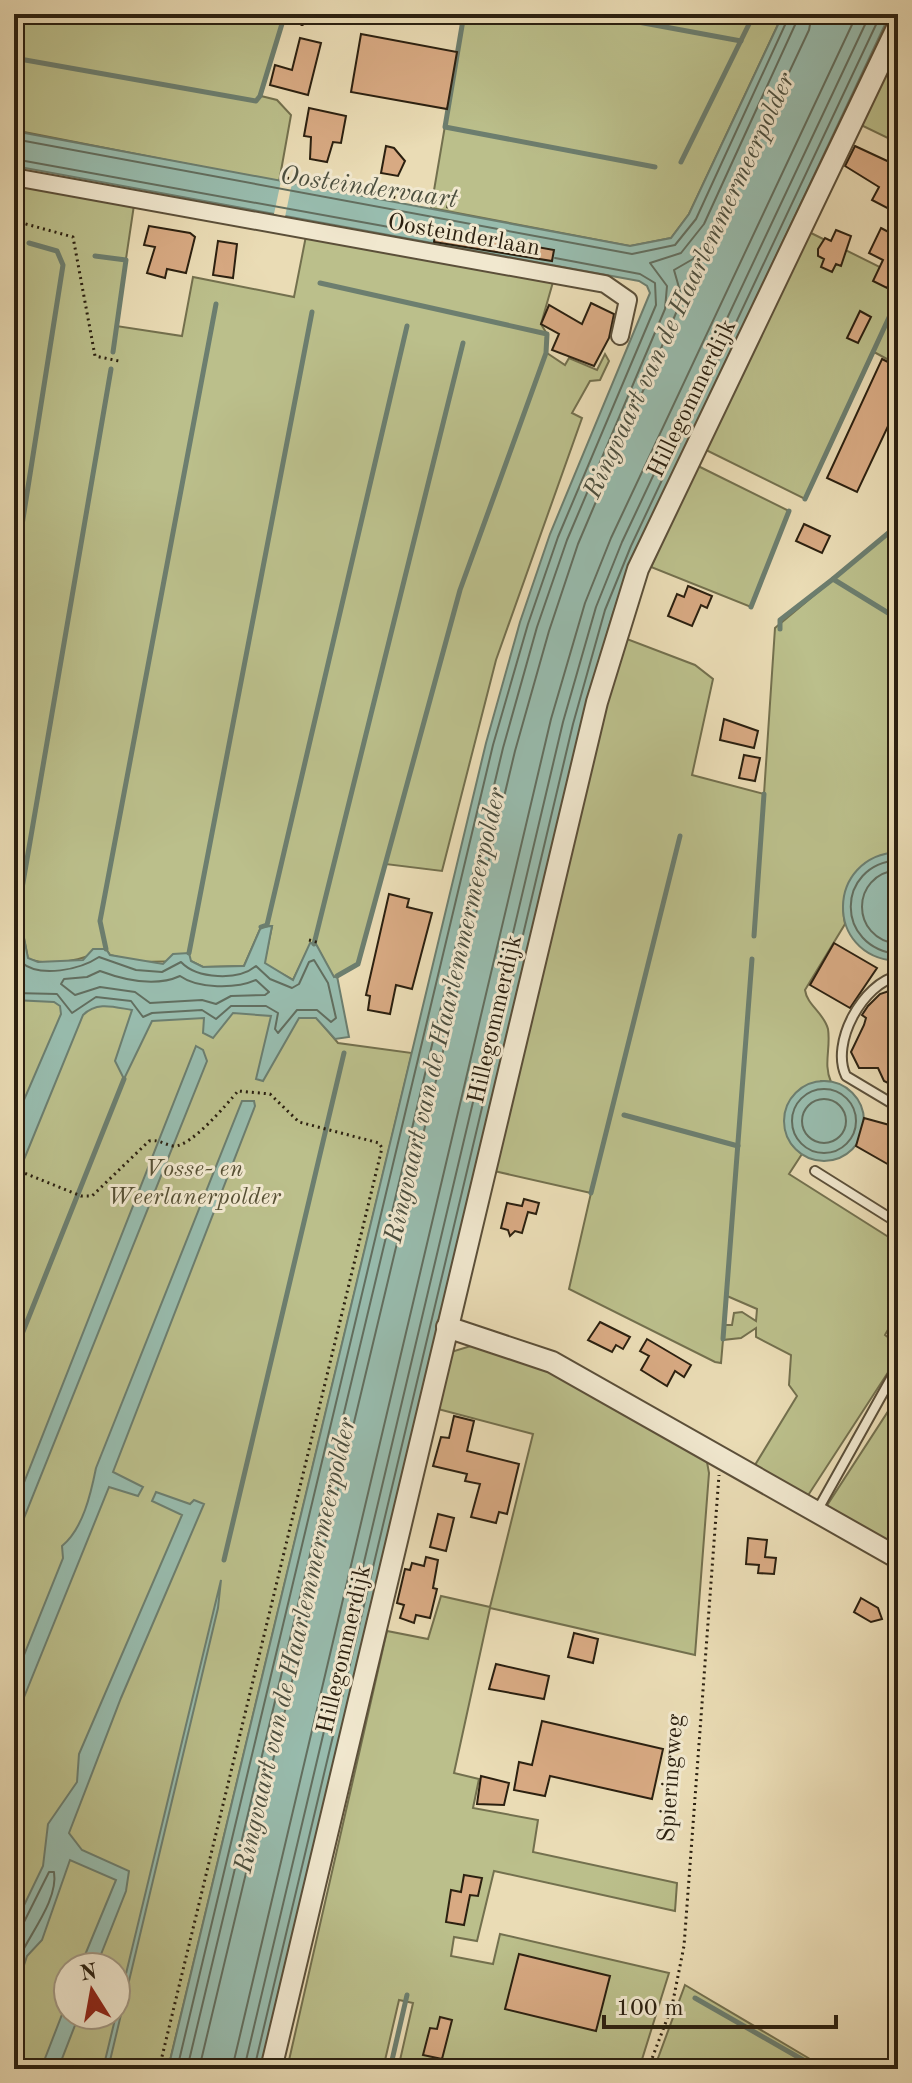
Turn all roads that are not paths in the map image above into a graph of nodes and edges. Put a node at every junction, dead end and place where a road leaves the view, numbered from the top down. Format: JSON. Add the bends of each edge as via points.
{"nodes":[{"id":1,"x":898,"y":26,"type":"edge"},
{"id":2,"x":14,"y":177,"type":"edge"},
{"id":3,"x":620,"y":336,"type":"dead end"},
{"id":4,"x":898,"y":976,"type":"edge"},
{"id":5,"x":898,"y":1107,"type":"edge"},
{"id":6,"x":815,"y":1171,"type":"dead end"},
{"id":7,"x":898,"y":1223,"type":"edge"},
{"id":8,"x":447,"y":1327,"type":"junction"},
{"id":9,"x":898,"y":1366,"type":"edge"},
{"id":10,"x":816,"y":1511,"type":"junction"},
{"id":11,"x":898,"y":1558,"type":"edge"},
{"id":12,"x":271,"y":2069,"type":"edge"}],
"edges":[{"from":1,"to":8,"type":"street","name":"Hillegommerdijk","via":[[638,569],[597,702]]},
{"from":2,"to":3,"type":"street","name":"Oosteinderlaan","via":[[605,284],[628,300]]},
{"from":4,"to":5,"type":"lane","via":[[874,989],[846,1029],[840,1055],[846,1076]]},
{"from":6,"to":7,"type":"lane"},
{"from":8,"to":10,"type":"street","via":[[552,1362]]},
{"from":8,"to":12,"type":"street","name":"Hillegommerdijk"},
{"from":9,"to":10,"type":"lane"},
{"from":10,"to":11,"type":"street"}]}
